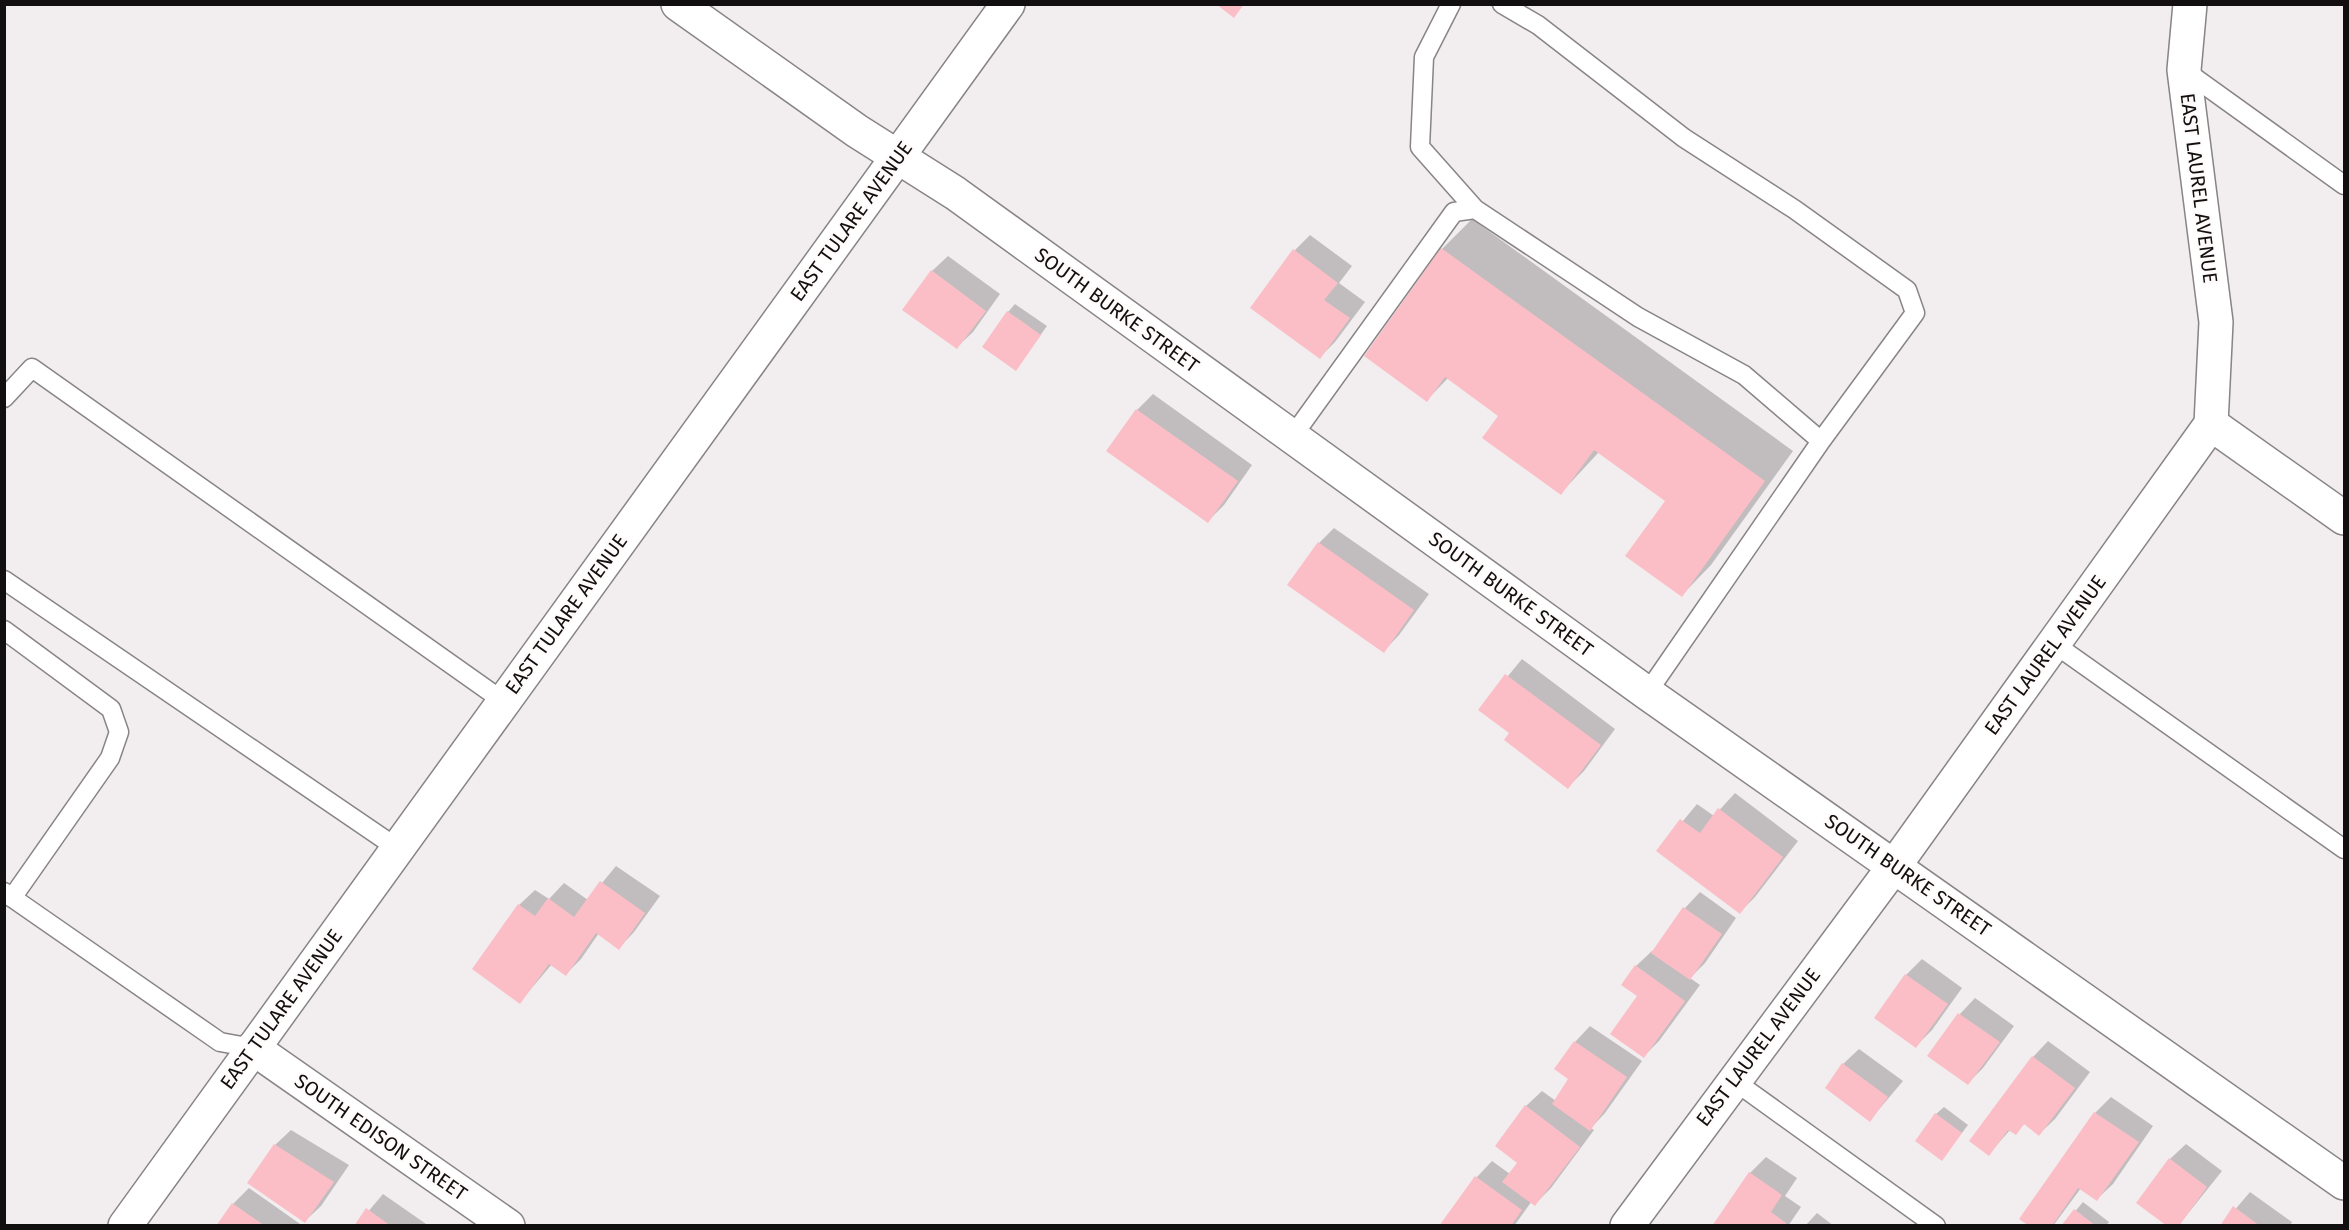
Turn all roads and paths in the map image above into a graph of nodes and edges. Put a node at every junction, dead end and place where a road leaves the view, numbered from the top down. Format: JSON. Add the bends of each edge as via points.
{"nodes":[{"id":1,"x":678,"y":4,"type":"edge"},
{"id":2,"x":1008,"y":4,"type":"edge"},
{"id":3,"x":1451,"y":4,"type":"edge"},
{"id":4,"x":1502,"y":4,"type":"edge"},
{"id":5,"x":2190,"y":4,"type":"edge"},
{"id":6,"x":2184,"y":70,"type":"junction"},
{"id":7,"x":898,"y":157,"type":"junction"},
{"id":8,"x":2344,"y":185,"type":"edge"},
{"id":9,"x":1475,"y":209,"type":"junction"},
{"id":10,"x":4,"y":398,"type":"edge"},
{"id":11,"x":2211,"y":424,"type":"junction"},
{"id":12,"x":1292,"y":437,"type":"junction"},
{"id":13,"x":1821,"y":441,"type":"junction"},
{"id":14,"x":2344,"y":518,"type":"edge"},
{"id":15,"x":4,"y":580,"type":"edge"},
{"id":16,"x":4,"y":630,"type":"edge"},
{"id":17,"x":2053,"y":643,"type":"junction"},
{"id":18,"x":1647,"y":693,"type":"junction"},
{"id":19,"x":503,"y":701,"type":"junction"},
{"id":20,"x":397,"y":848,"type":"junction"},
{"id":21,"x":2344,"y":849,"type":"edge"},
{"id":22,"x":1894,"y":865,"type":"junction"},
{"id":23,"x":8,"y":895,"type":"edge"},
{"id":24,"x":253,"y":1048,"type":"junction"},
{"id":25,"x":1733,"y":1080,"type":"junction"},
{"id":26,"x":2344,"y":1183,"type":"edge"},
{"id":27,"x":125,"y":1226,"type":"edge"},
{"id":28,"x":508,"y":1226,"type":"edge"},
{"id":29,"x":1627,"y":1226,"type":"edge"},
{"id":30,"x":1936,"y":1226,"type":"edge"}],
"edges":[{"from":1,"to":7,"type":"street","name":"SOUTH BURKE STREET"},
{"from":2,"to":7,"type":"street","name":"EAST TULARE AVENUE"},
{"from":3,"to":9,"type":"lane","via":[[1424,57],[1420,147]]},
{"from":4,"to":13,"type":"lane","via":[[1538,25],[1684,138],[1794,209],[1907,290],[1915,313]]},
{"from":5,"to":6,"type":"street","name":"EAST LAUREL AVENUE"},
{"from":6,"to":8,"type":"lane"},
{"from":6,"to":11,"type":"street","name":"EAST LAUREL AVENUE","via":[[2216,322]]},
{"from":7,"to":12,"type":"street","name":"SOUTH BURKE STREET","via":[[955,193]]},
{"from":7,"to":19,"type":"street","name":"EAST TULARE AVENUE"},
{"from":9,"to":12,"type":"lane","via":[[1454,212]]},
{"from":9,"to":13,"type":"lane","via":[[1638,317],[1744,375]]},
{"from":10,"to":19,"type":"lane","via":[[32,368]]},
{"from":11,"to":14,"type":"street"},
{"from":11,"to":17,"type":"street","name":"EAST LAUREL AVENUE"},
{"from":12,"to":18,"type":"street","name":"SOUTH BURKE STREET"},
{"from":13,"to":18,"type":"lane"},
{"from":15,"to":20,"type":"lane"},
{"from":16,"to":23,"type":"lane","via":[[111,709],[119,732],[110,758]]},
{"from":17,"to":21,"type":"lane"},
{"from":17,"to":22,"type":"street","name":"EAST LAUREL AVENUE"},
{"from":18,"to":22,"type":"street","name":"SOUTH BURKE STREET"},
{"from":19,"to":20,"type":"street","name":"EAST TULARE AVENUE"},
{"from":20,"to":24,"type":"street","name":"EAST TULARE AVENUE"},
{"from":22,"to":25,"type":"street","name":"EAST LAUREL AVENUE"},
{"from":22,"to":26,"type":"street","name":"SOUTH BURKE STREET"},
{"from":23,"to":24,"type":"lane","via":[[220,1042]]},
{"from":24,"to":27,"type":"street","name":"EAST TULARE AVENUE"},
{"from":24,"to":28,"type":"street","name":"SOUTH EDISON STREET"},
{"from":25,"to":29,"type":"street","name":"EAST LAUREL AVENUE"},
{"from":25,"to":30,"type":"lane"}]}
